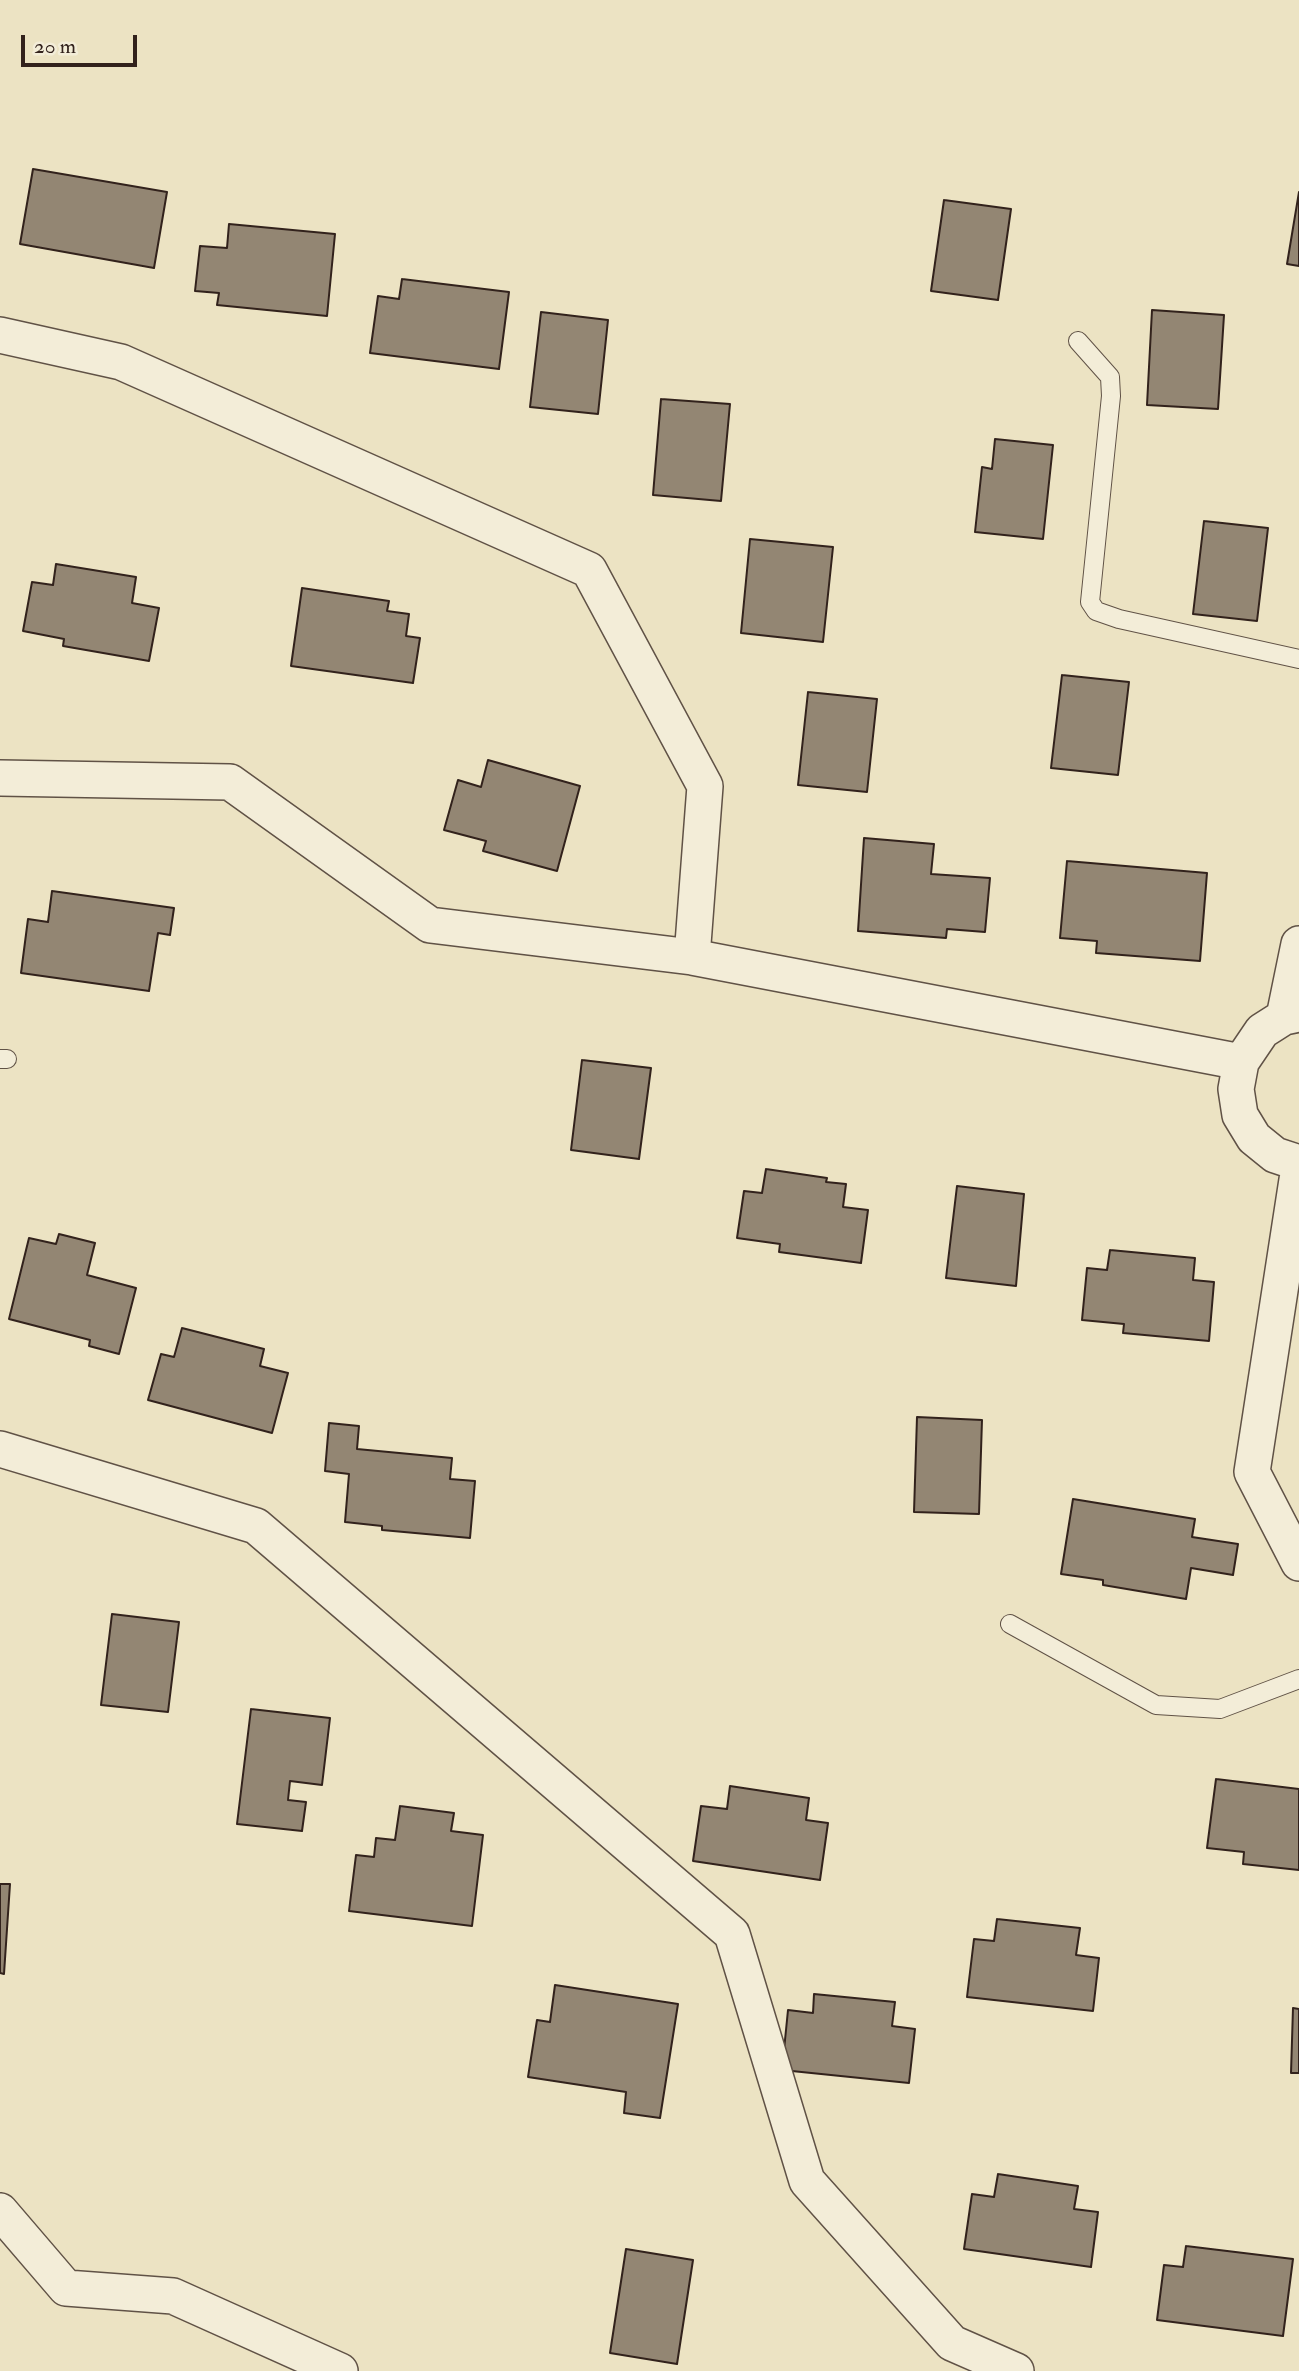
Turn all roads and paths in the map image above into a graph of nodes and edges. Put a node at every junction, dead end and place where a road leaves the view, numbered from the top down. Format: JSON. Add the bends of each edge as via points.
{"nodes":[{"id":1,"x":0,"y":335,"type":"edge"},
{"id":2,"x":1078,"y":341,"type":"dead end"},
{"id":3,"x":1299,"y":659,"type":"edge"},
{"id":4,"x":0,"y":778,"type":"edge"},
{"id":5,"x":1299,"y":944,"type":"edge"},
{"id":6,"x":692,"y":957,"type":"junction"},
{"id":7,"x":1292,"y":1016,"type":"edge"},
{"id":8,"x":1241,"y":1062,"type":"junction"},
{"id":9,"x":1299,"y":1165,"type":"edge"},
{"id":10,"x":0,"y":1449,"type":"edge"},
{"id":11,"x":1299,"y":1563,"type":"edge"},
{"id":12,"x":1010,"y":1624,"type":"dead end"},
{"id":13,"x":1299,"y":1679,"type":"edge"},
{"id":14,"x":0,"y":2211,"type":"edge"},
{"id":15,"x":340,"y":2371,"type":"edge"},
{"id":16,"x":1016,"y":2371,"type":"edge"}],
"edges":[{"from":1,"to":6,"type":"street","via":[[121,362],[589,570],[705,786]]},
{"from":2,"to":3,"type":"lane","via":[[1110,377],[1089,593],[1096,611]]},
{"from":4,"to":6,"type":"street","via":[[230,782],[430,925]]},
{"from":5,"to":7,"type":"street"},
{"from":6,"to":8,"type":"street"},
{"from":7,"to":8,"type":"street","via":[[1262,1031]]},
{"from":8,"to":9,"type":"street","via":[[1236,1089],[1240,1115],[1254,1138],[1275,1155]]},
{"from":9,"to":11,"type":"street","via":[[1252,1472]]},
{"from":10,"to":16,"type":"street","via":[[256,1526],[732,1934],[807,2181],[952,2343]]},
{"from":12,"to":13,"type":"lane","via":[[1156,1705],[1220,1709]]},
{"from":14,"to":15,"type":"street","via":[[66,2288],[173,2296]]}]}
